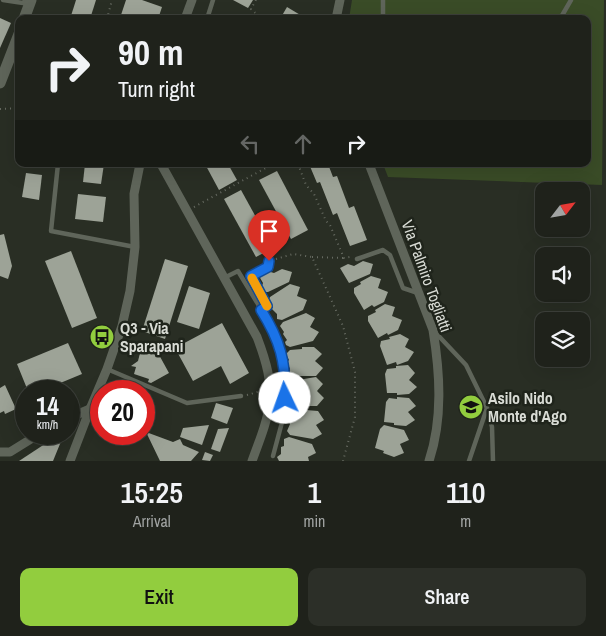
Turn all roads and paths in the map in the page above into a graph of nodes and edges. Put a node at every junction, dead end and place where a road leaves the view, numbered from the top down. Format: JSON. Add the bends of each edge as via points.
{"nodes":[{"id":1,"x":3,"y":0,"type":"edge"},
{"id":2,"x":26,"y":0,"type":"edge"},
{"id":3,"x":32,"y":0,"type":"edge"},
{"id":4,"x":112,"y":0,"type":"edge"},
{"id":5,"x":192,"y":0,"type":"edge"},
{"id":6,"x":213,"y":0,"type":"edge"},
{"id":7,"x":256,"y":0,"type":"edge"},
{"id":8,"x":340,"y":0,"type":"edge"},
{"id":9,"x":383,"y":0,"type":"edge"},
{"id":10,"x":571,"y":0,"type":"edge"},
{"id":11,"x":26,"y":15,"type":"edge"},
{"id":12,"x":108,"y":15,"type":"edge"},
{"id":13,"x":186,"y":15,"type":"edge"},
{"id":14,"x":208,"y":15,"type":"edge"},
{"id":15,"x":258,"y":15,"type":"edge"},
{"id":16,"x":337,"y":15,"type":"edge"},
{"id":17,"x":383,"y":15,"type":"edge"},
{"id":18,"x":562,"y":15,"type":"edge"},
{"id":19,"x":15,"y":44,"type":"edge"},
{"id":20,"x":0,"y":82,"type":"edge"},
{"id":21,"x":15,"y":108,"type":"edge"},
{"id":22,"x":0,"y":109,"type":"edge"},
{"id":23,"x":58,"y":167,"type":"edge"},
{"id":24,"x":139,"y":167,"type":"edge"},
{"id":25,"x":163,"y":167,"type":"edge"},
{"id":26,"x":267,"y":167,"type":"edge"},
{"id":27,"x":299,"y":167,"type":"edge"},
{"id":28,"x":369,"y":167,"type":"edge"},
{"id":29,"x":188,"y":210,"type":"junction"},
{"id":30,"x":135,"y":247,"type":"junction"},
{"id":31,"x":312,"y":257,"type":"junction"},
{"id":32,"x":344,"y":258,"type":"junction"},
{"id":33,"x":357,"y":259,"type":"joint"},
{"id":34,"x":269,"y":261,"type":"joint"},
{"id":35,"x":224,"y":278,"type":"junction"},
{"id":36,"x":418,"y":293,"type":"junction"},
{"id":37,"x":261,"y":310,"type":"junction"},
{"id":38,"x":433,"y":330,"type":"junction"},
{"id":39,"x":107,"y":369,"type":"junction"},
{"id":40,"x":102,"y":380,"type":"edge"},
{"id":41,"x":271,"y":388,"type":"junction"},
{"id":42,"x":241,"y":396,"type":"joint"},
{"id":43,"x":487,"y":408,"type":"junction"},
{"id":44,"x":90,"y":409,"type":"joint"},
{"id":45,"x":80,"y":413,"type":"edge"},
{"id":46,"x":21,"y":445,"type":"edge"},
{"id":47,"x":0,"y":452,"type":"edge"},
{"id":48,"x":273,"y":456,"type":"dead end"},
{"id":49,"x":70,"y":461,"type":"edge"},
{"id":50,"x":252,"y":461,"type":"edge"},
{"id":51,"x":342,"y":461,"type":"edge"},
{"id":52,"x":429,"y":461,"type":"edge"},
{"id":53,"x":469,"y":461,"type":"edge"},
{"id":54,"x":493,"y":461,"type":"edge"}],
"edges":[{"from":1,"to":2,"type":"lane","via":[[23,3]]},
{"from":3,"to":11,"type":"street"},
{"from":4,"to":12,"type":"path"},
{"from":5,"to":13,"type":"street"},
{"from":6,"to":14,"type":"lane"},
{"from":7,"to":15,"type":"path","via":[[251,9]]},
{"from":8,"to":16,"type":"street"},
{"from":9,"to":17,"type":"lane"},
{"from":10,"to":18,"type":"lane"},
{"from":19,"to":20,"type":"street"},
{"from":21,"to":22,"type":"path"},
{"from":23,"to":30,"type":"lane","via":[[51,231]]},
{"from":24,"to":30,"type":"street","via":[[134,194]]},
{"from":25,"to":29,"type":"street"},
{"from":26,"to":29,"type":"path"},
{"from":27,"to":32,"type":"path"},
{"from":28,"to":36,"type":"street","name":"Via Palmiro Togliatti"},
{"from":29,"to":35,"type":"street"},
{"from":30,"to":39,"type":"street","via":[[122,326]]},
{"from":31,"to":32,"type":"path"},
{"from":31,"to":34,"type":"path","via":[[293,254]]},
{"from":31,"to":51,"type":"path","via":[[343,326],[354,372],[355,417]]},
{"from":32,"to":33,"type":"path","via":[[352,256]]},
{"from":33,"to":36,"type":"lane","via":[[383,250],[390,256],[402,288]]},
{"from":34,"to":37,"type":"lane","via":[[268,267],[251,276],[267,306]]},
{"from":35,"to":37,"type":"lane","via":[[238,271]]},
{"from":35,"to":41,"type":"street","via":[[257,338],[267,363]]},
{"from":36,"to":38,"type":"street","name":"Via Palmiro Togliatti"},
{"from":37,"to":48,"type":"lane","via":[[280,348],[286,384],[285,411]]},
{"from":38,"to":43,"type":"lane","via":[[466,365]]},
{"from":38,"to":52,"type":"street","name":"Via Palmiro Togliatti","via":[[440,401]]},
{"from":39,"to":40,"type":"street"},
{"from":39,"to":42,"type":"lane","via":[[187,403]]},
{"from":41,"to":42,"type":"path"},
{"from":41,"to":50,"type":"street","via":[[270,409]]},
{"from":43,"to":53,"type":"lane"},
{"from":43,"to":54,"type":"lane","via":[[492,427]]},
{"from":44,"to":45,"type":"street"},
{"from":44,"to":49,"type":"street"},
{"from":46,"to":47,"type":"street","via":[[10,452]]}]}
